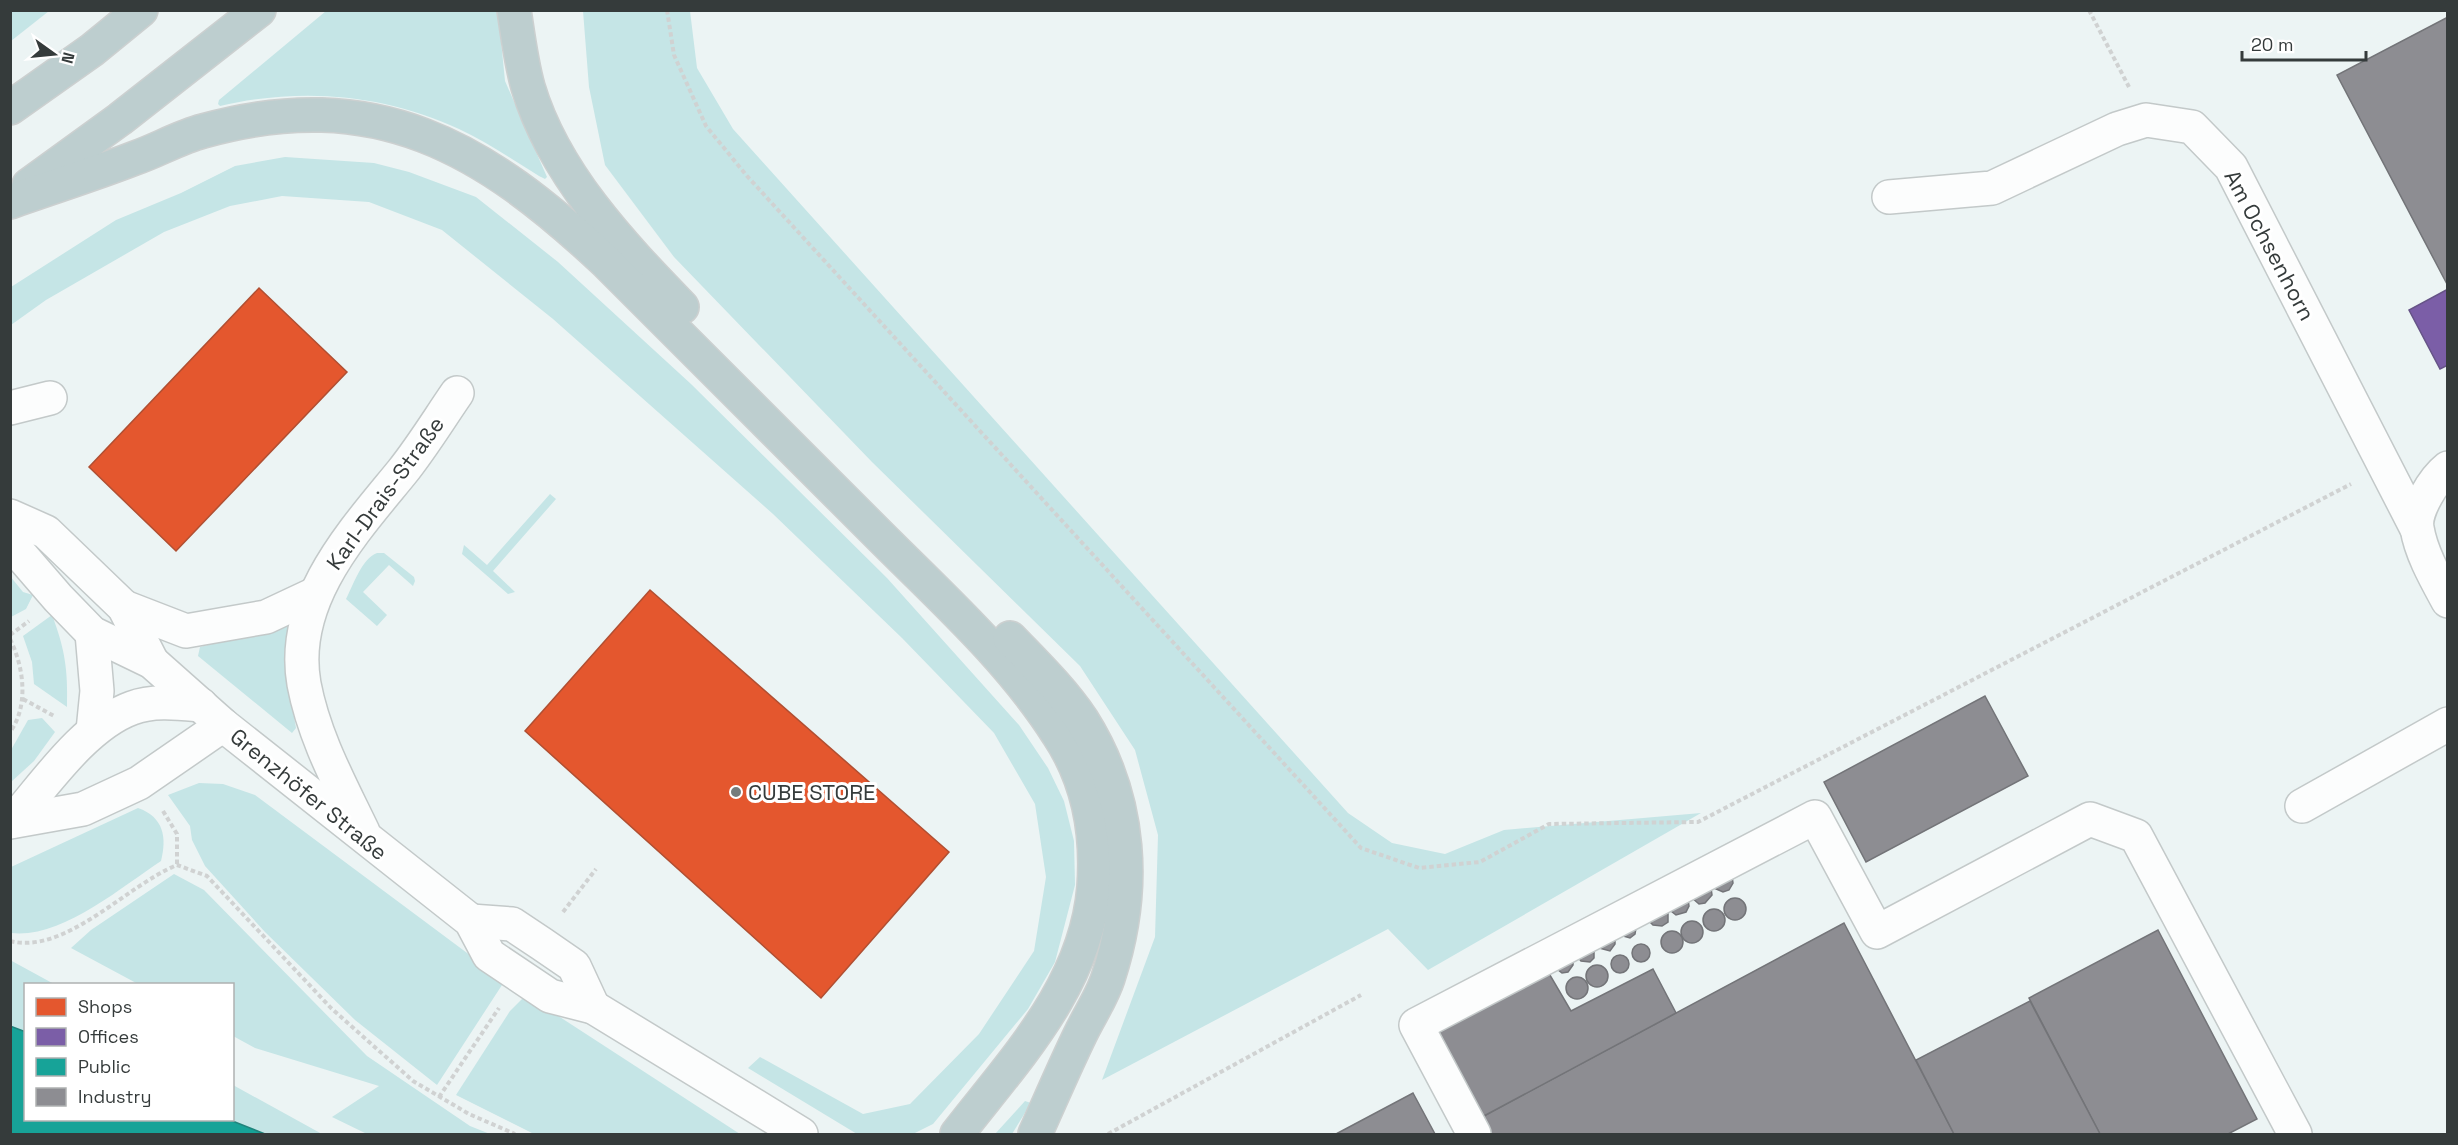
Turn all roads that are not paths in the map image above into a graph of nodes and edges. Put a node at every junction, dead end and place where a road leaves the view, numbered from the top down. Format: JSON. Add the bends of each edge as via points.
{"nodes":[{"id":1,"x":122,"y":10,"type":"edge"},
{"id":2,"x":141,"y":10,"type":"edge"},
{"id":3,"x":259,"y":10,"type":"edge"},
{"id":4,"x":514,"y":10,"type":"edge"},
{"id":5,"x":92,"y":50,"type":"junction"},
{"id":6,"x":10,"y":108,"type":"edge"},
{"id":7,"x":1889,"y":197,"type":"dead end"},
{"id":8,"x":10,"y":200,"type":"edge"},
{"id":9,"x":457,"y":393,"type":"dead end"},
{"id":10,"x":50,"y":398,"type":"dead end"},
{"id":11,"x":10,"y":408,"type":"edge"},
{"id":12,"x":2448,"y":468,"type":"edge"},
{"id":13,"x":10,"y":516,"type":"edge"},
{"id":14,"x":2416,"y":527,"type":"junction"},
{"id":15,"x":10,"y":532,"type":"edge"},
{"id":16,"x":315,"y":594,"type":"junction"},
{"id":17,"x":2448,"y":601,"type":"edge"},
{"id":18,"x":124,"y":607,"type":"junction"},
{"id":19,"x":92,"y":633,"type":"junction"},
{"id":20,"x":152,"y":662,"type":"junction"},
{"id":21,"x":212,"y":715,"type":"junction"},
{"id":22,"x":2448,"y":724,"type":"edge"},
{"id":23,"x":93,"y":731,"type":"junction"},
{"id":24,"x":2302,"y":806,"type":"dead end"},
{"id":25,"x":12,"y":822,"type":"edge"},
{"id":26,"x":366,"y":839,"type":"junction"},
{"id":27,"x":801,"y":1134,"type":"edge"},
{"id":28,"x":957,"y":1134,"type":"edge"},
{"id":29,"x":1035,"y":1134,"type":"edge"},
{"id":30,"x":1474,"y":1134,"type":"edge"},
{"id":31,"x":2295,"y":1134,"type":"edge"}],
"edges":[{"from":1,"to":5,"type":"highway"},
{"from":2,"to":5,"type":"highway"},
{"from":3,"to":8,"type":"highway"},
{"from":4,"to":29,"type":"highway","via":[[533,99],[545,130],[589,203],[702,328],[1048,678],[1081,719],[1102,757],[1117,799],[1125,849],[1125,916],[1108,980]]},
{"from":5,"to":6,"type":"highway"},
{"from":7,"to":14,"type":"street","name":"Am Ochsenhorn","via":[[1992,188],[2117,129],[2146,120],[2192,127],[2231,167]]},
{"from":8,"to":28,"type":"highway","via":[[134,159],[201,131],[265,117],[314,114],[360,118],[426,136],[483,162],[555,214],[607,263],[1018,679],[1059,735],[1085,789],[1095,843],[1094,889],[1086,933],[1072,971],[1052,1011]]},
{"from":9,"to":16,"type":"street","name":"Karl-Drais-Straße","via":[[338,553]]},
{"from":10,"to":11,"type":"street"},
{"from":12,"to":14,"type":"street","via":[[2425,496]]},
{"from":13,"to":18,"type":"street","name":"Grenzhöfer Straße","via":[[46,532]]},
{"from":14,"to":17,"type":"street","name":"Am Ochsenhorn"},
{"from":15,"to":19,"type":"street","name":"Grenzhöfer Straße","via":[[20,554]]},
{"from":16,"to":18,"type":"street","name":"Karl-Drais-Straße","via":[[266,617],[186,631]]},
{"from":16,"to":26,"type":"street","name":"Karl-Drais-Straße","via":[[304,644],[304,682],[317,735]]},
{"from":18,"to":20,"type":"street","name":"Grenzhöfer Straße"},
{"from":19,"to":20,"type":"street","name":"Grenzhöfer Straße"},
{"from":19,"to":23,"type":"street","via":[[97,692]]},
{"from":20,"to":21,"type":"street","name":"Grenzhöfer Straße"},
{"from":21,"to":23,"type":"street","via":[[167,702],[132,708]]},
{"from":21,"to":25,"type":"street","via":[[139,783],[83,809]]},
{"from":21,"to":26,"type":"street","name":"Grenzhöfer Straße"},
{"from":22,"to":24,"type":"street"},
{"from":23,"to":25,"type":"street"},
{"from":26,"to":27,"type":"street","name":"Grenzhöfer Straße","via":[[471,921],[489,955],[550,996],[593,1007]]},
{"from":30,"to":31,"type":"street","via":[[1416,1025],[1815,817],[1877,932],[2090,819],[2136,836]]}]}
